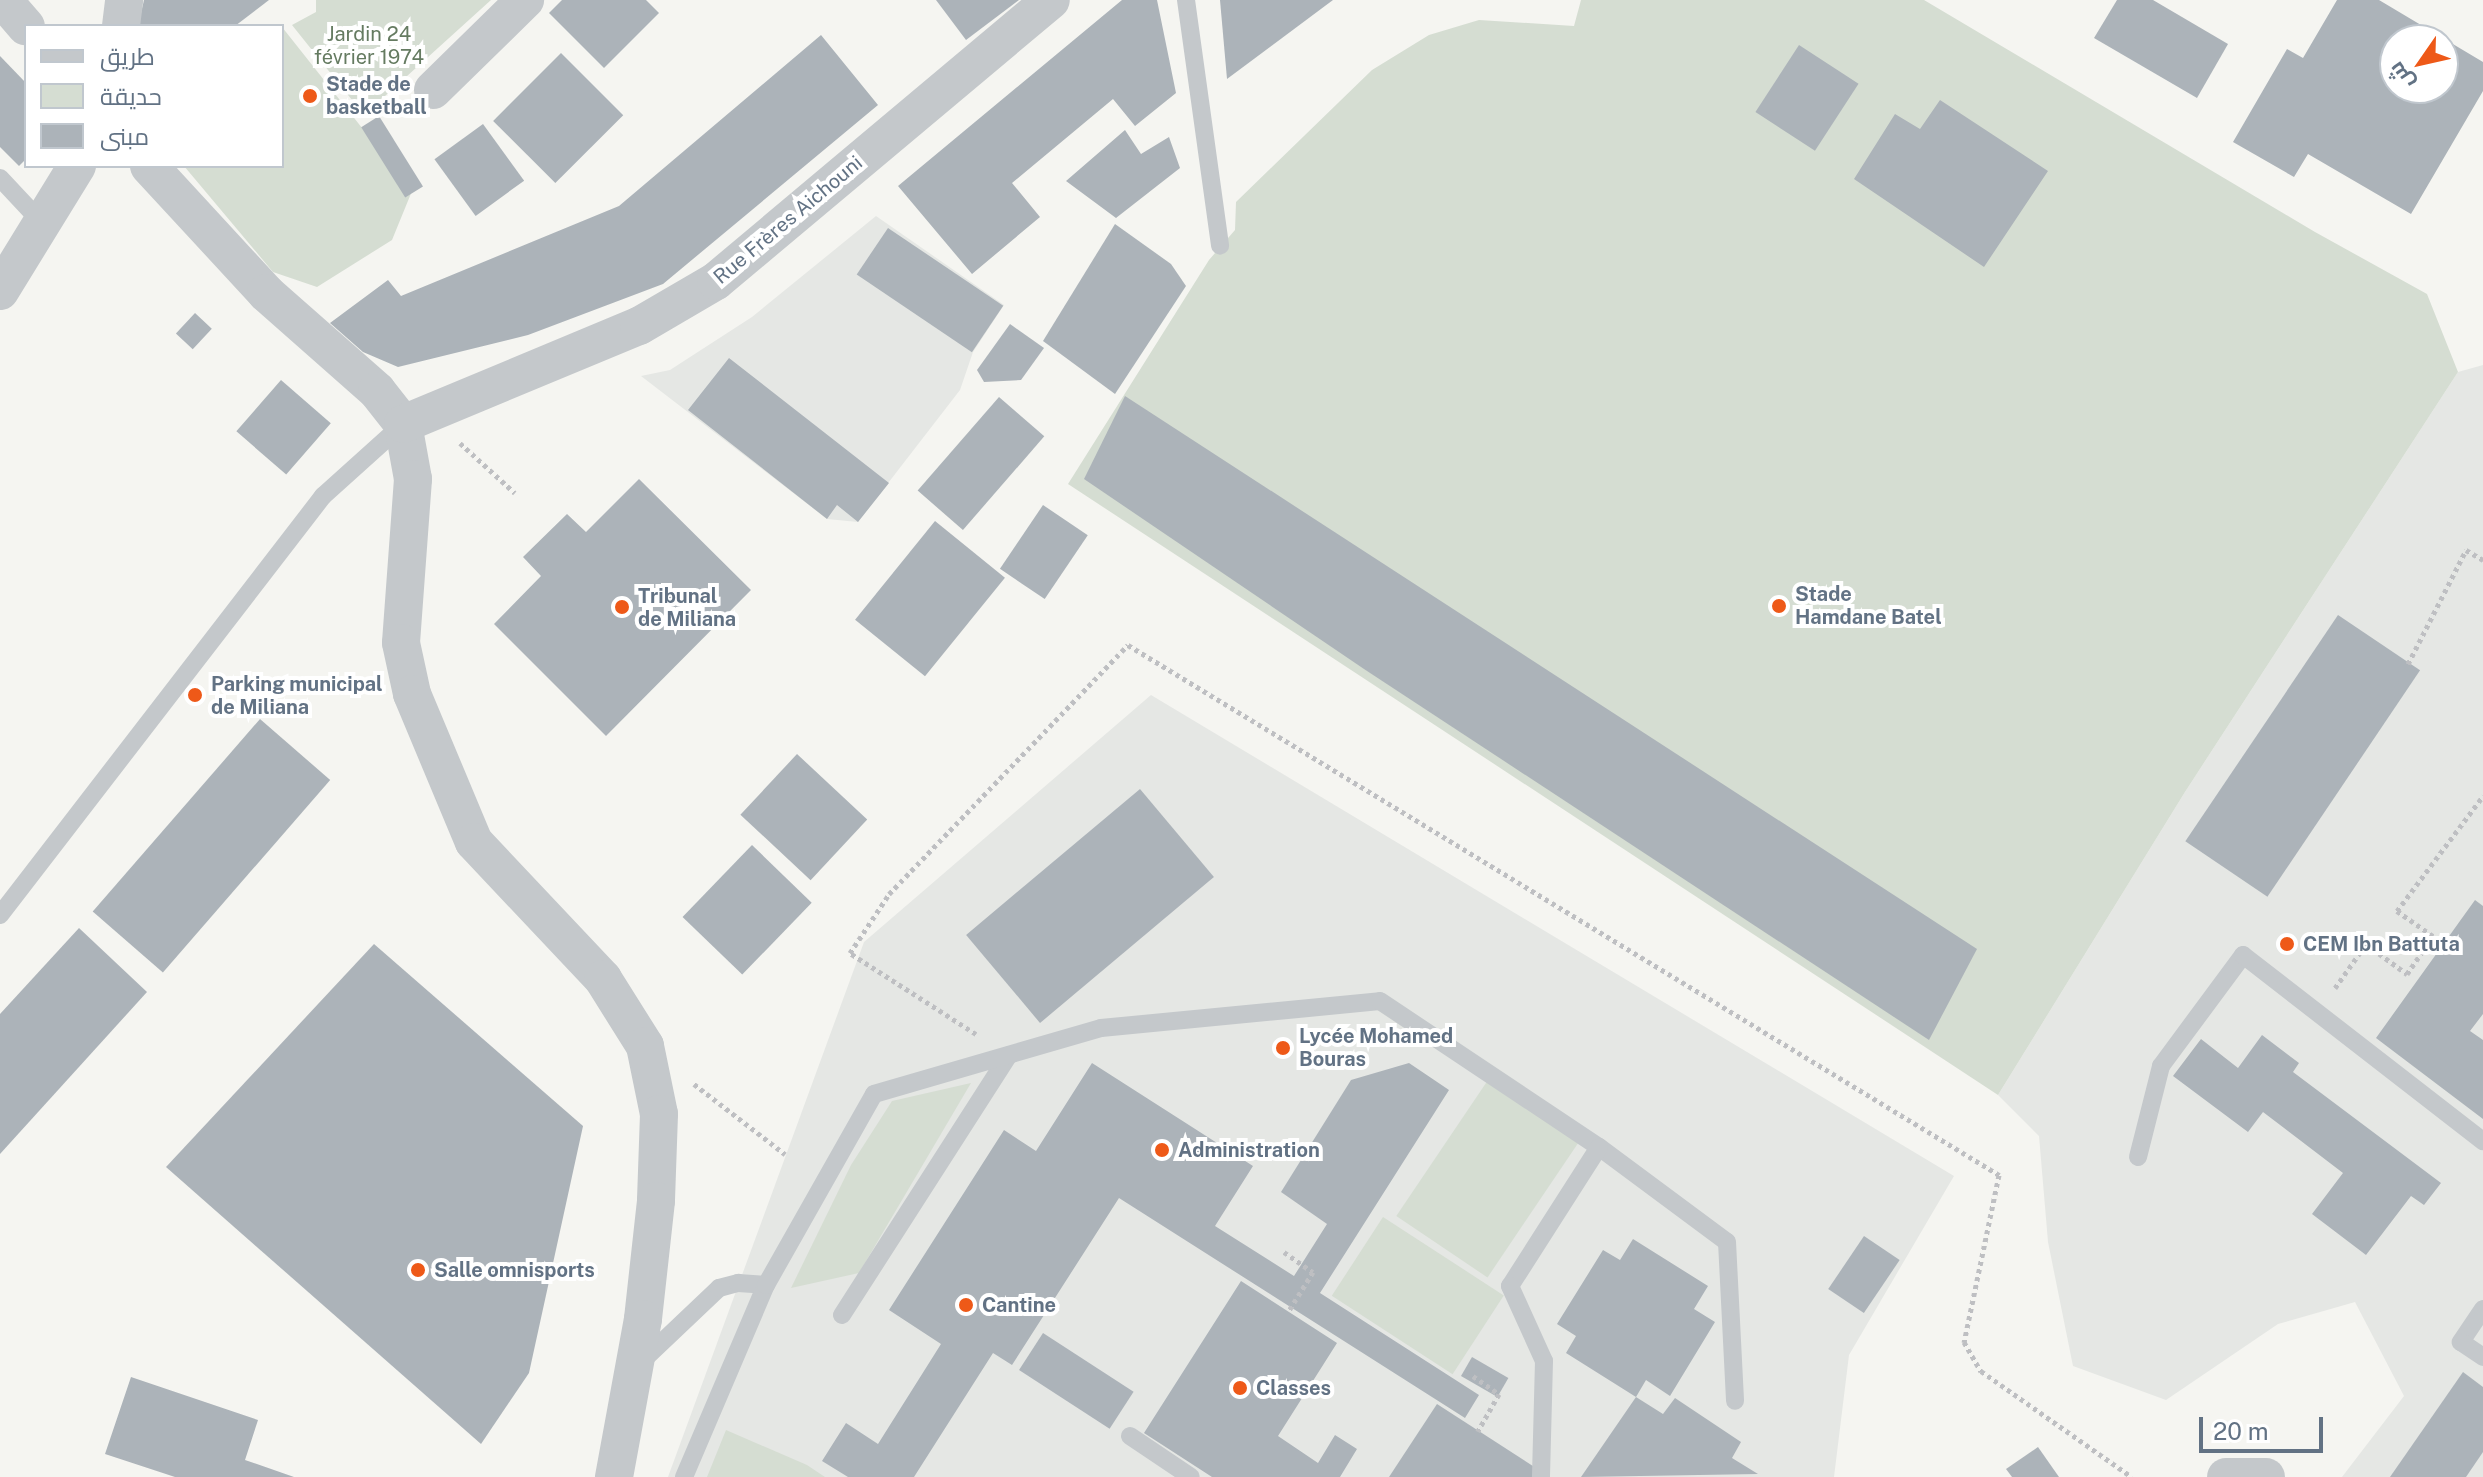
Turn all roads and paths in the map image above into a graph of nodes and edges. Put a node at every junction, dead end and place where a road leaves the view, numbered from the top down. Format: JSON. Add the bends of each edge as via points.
{"nodes":[{"id":1,"x":3,"y":0,"type":"edge"},
{"id":2,"x":124,"y":0,"type":"edge"},
{"id":3,"x":525,"y":0,"type":"edge"},
{"id":4,"x":1051,"y":0,"type":"edge"},
{"id":5,"x":1186,"y":0,"type":"edge"},
{"id":6,"x":24,"y":24,"type":"edge"},
{"id":7,"x":121,"y":24,"type":"edge"},
{"id":8,"x":433,"y":90,"type":"dead end"},
{"id":9,"x":76,"y":168,"type":"edge"},
{"id":10,"x":151,"y":168,"type":"edge"},
{"id":11,"x":0,"y":178,"type":"edge"},
{"id":12,"x":43,"y":224,"type":"junction"},
{"id":13,"x":1220,"y":246,"type":"dead end"},
{"id":14,"x":0,"y":291,"type":"edge"},
{"id":15,"x":403,"y":424,"type":"junction"},
{"id":16,"x":455,"y":439,"type":"dead end"},
{"id":17,"x":515,"y":493,"type":"dead end"},
{"id":18,"x":2483,"y":560,"type":"edge"},
{"id":19,"x":2408,"y":664,"type":"dead end"},
{"id":20,"x":2483,"y":796,"type":"edge"},
{"id":21,"x":0,"y":915,"type":"edge"},
{"id":22,"x":2342,"y":978,"type":"dead end"},
{"id":23,"x":645,"y":1046,"type":"junction"},
{"id":24,"x":1009,"y":1055,"type":"junction"},
{"id":25,"x":2483,"y":1141,"type":"edge"},
{"id":26,"x":1599,"y":1147,"type":"junction"},
{"id":27,"x":785,"y":1154,"type":"dead end"},
{"id":28,"x":2138,"y":1157,"type":"dead end"},
{"id":29,"x":1284,"y":1252,"type":"dead end"},
{"id":30,"x":766,"y":1285,"type":"junction"},
{"id":31,"x":2483,"y":1309,"type":"edge"},
{"id":32,"x":1288,"y":1312,"type":"dead end"},
{"id":33,"x":842,"y":1315,"type":"dead end"},
{"id":34,"x":2483,"y":1357,"type":"edge"},
{"id":35,"x":634,"y":1368,"type":"junction"},
{"id":36,"x":1473,"y":1376,"type":"dead end"},
{"id":37,"x":1735,"y":1401,"type":"dead end"},
{"id":38,"x":1478,"y":1431,"type":"dead end"},
{"id":39,"x":1130,"y":1436,"type":"dead end"},
{"id":40,"x":614,"y":1477,"type":"edge"},
{"id":41,"x":684,"y":1477,"type":"edge"},
{"id":42,"x":1191,"y":1477,"type":"edge"},
{"id":43,"x":1541,"y":1477,"type":"edge"},
{"id":44,"x":2132,"y":1477,"type":"edge"},
{"id":45,"x":2226,"y":1477,"type":"edge"},
{"id":46,"x":2266,"y":1477,"type":"edge"}],
"edges":[{"from":1,"to":6,"type":"street"},
{"from":2,"to":7,"type":"street"},
{"from":3,"to":8,"type":"street"},
{"from":4,"to":15,"type":"street","name":"Rue Frères Aichouni","via":[[716,281],[639,326]]},
{"from":5,"to":13,"type":"lane"},
{"from":9,"to":12,"type":"street"},
{"from":10,"to":15,"type":"street","via":[[266,293],[377,391]]},
{"from":11,"to":12,"type":"lane"},
{"from":12,"to":14,"type":"street"},
{"from":15,"to":21,"type":"lane","via":[[323,496]]},
{"from":15,"to":23,"type":"street","via":[[413,479],[401,643],[412,694],[474,842],[603,979]]},
{"from":16,"to":17,"type":"path"},
{"from":18,"to":19,"type":"path","via":[[2466,550]]},
{"from":20,"to":22,"type":"path","via":[[2397,911],[2433,936],[2407,974],[2366,944]]},
{"from":23,"to":27,"type":"path"},
{"from":23,"to":35,"type":"street","via":[[659,1114],[657,1187]]},
{"from":24,"to":26,"type":"lane","via":[[1101,1028],[1380,1001]]},
{"from":24,"to":30,"type":"lane","via":[[874,1094]]},
{"from":24,"to":33,"type":"lane"},
{"from":24,"to":44,"type":"path","via":[[850,953],[889,894],[1128,645],[1999,1175],[1964,1342],[1981,1371]]},
{"from":25,"to":28,"type":"lane","via":[[2243,955],[2161,1066]]},
{"from":26,"to":37,"type":"lane","via":[[1727,1242]]},
{"from":26,"to":43,"type":"lane","via":[[1510,1286],[1544,1361]]},
{"from":29,"to":32,"type":"path","via":[[1313,1272]]},
{"from":30,"to":35,"type":"lane","via":[[719,1288]]},
{"from":30,"to":41,"type":"lane"},
{"from":31,"to":34,"type":"lane","via":[[2461,1342]]},
{"from":35,"to":40,"type":"street"},
{"from":36,"to":38,"type":"path","via":[[1499,1394]]},
{"from":39,"to":42,"type":"lane"},
{"from":45,"to":46,"type":"street"}]}
